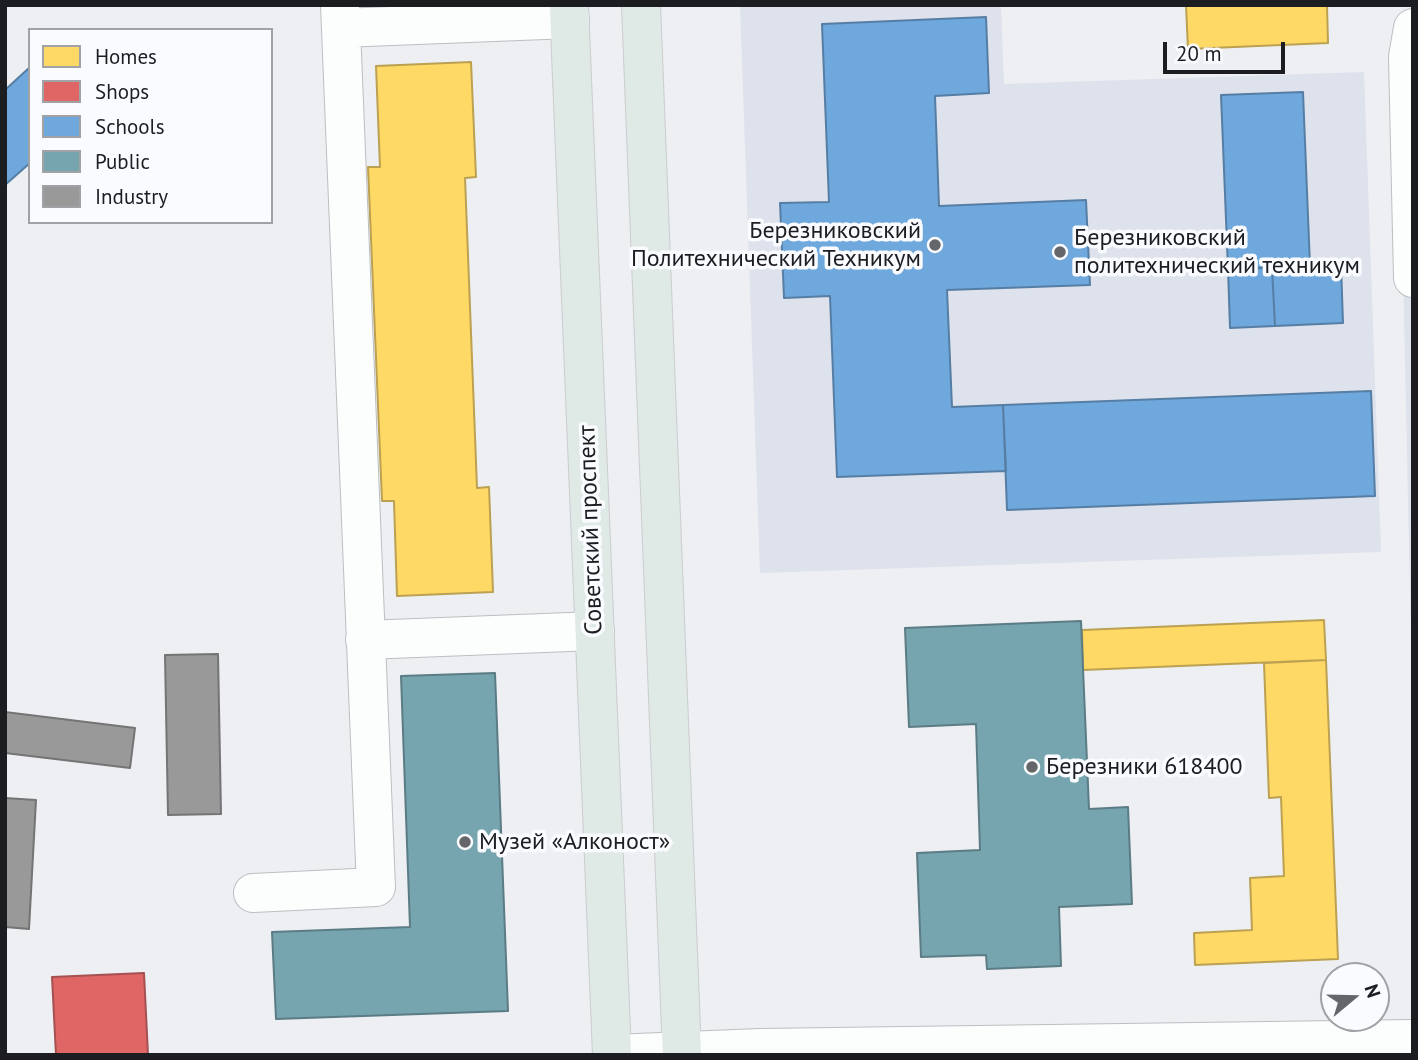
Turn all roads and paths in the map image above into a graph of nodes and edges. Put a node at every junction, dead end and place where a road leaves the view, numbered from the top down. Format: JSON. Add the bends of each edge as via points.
{"nodes":[{"id":1,"x":640,"y":5,"type":"edge"},
{"id":2,"x":570,"y":12,"type":"edge"},
{"id":3,"x":340,"y":17,"type":"edge"},
{"id":4,"x":1413,"y":29,"type":"edge"},
{"id":5,"x":1413,"y":278,"type":"edge"},
{"id":6,"x":595,"y":631,"type":"junction"},
{"id":7,"x":365,"y":640,"type":"junction"},
{"id":8,"x":253,"y":893,"type":"dead end"},
{"id":9,"x":1413,"y":1039,"type":"edge"},
{"id":10,"x":682,"y":1053,"type":"edge"},
{"id":11,"x":612,"y":1054,"type":"edge"}],
"edges":[{"from":1,"to":10,"type":"main road"},
{"from":2,"to":3,"type":"street"},
{"from":2,"to":6,"type":"main road","name":"Советский проспект"},
{"from":3,"to":7,"type":"street"},
{"from":4,"to":5,"type":"street","via":[[1408,57]]},
{"from":6,"to":7,"type":"street"},
{"from":6,"to":11,"type":"main road","name":"Советский проспект"},
{"from":7,"to":8,"type":"street","via":[[376,887]]},
{"from":9,"to":10,"type":"street","via":[[760,1048]]},
{"from":10,"to":11,"type":"street"}]}
